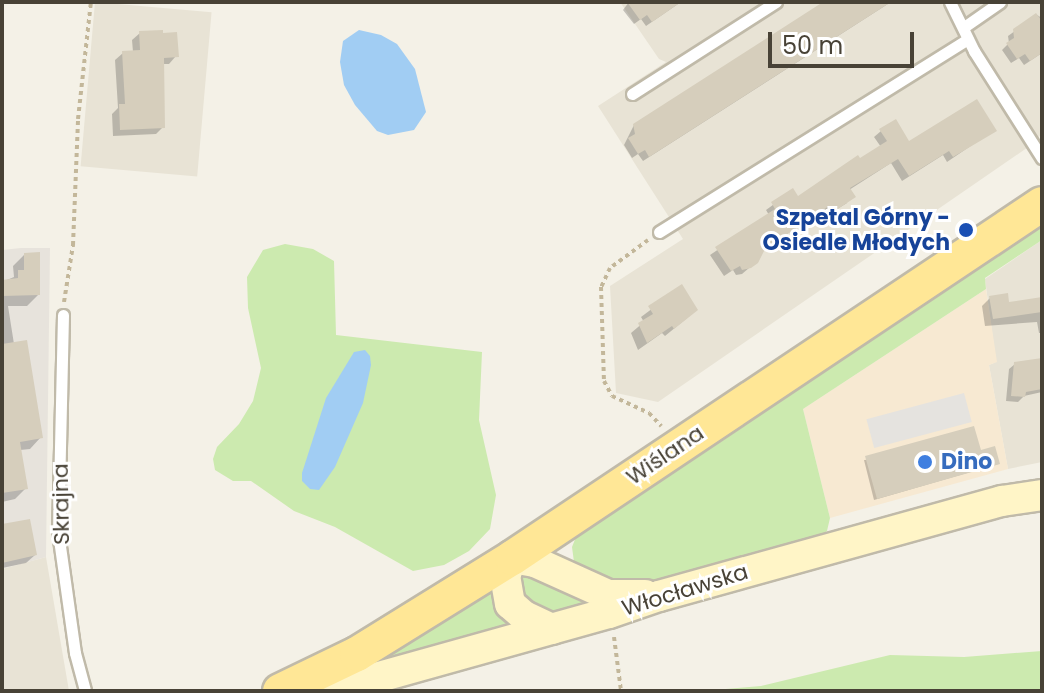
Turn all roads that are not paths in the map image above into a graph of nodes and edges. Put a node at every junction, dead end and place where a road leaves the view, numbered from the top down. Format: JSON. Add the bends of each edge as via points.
{"nodes":[{"id":1,"x":776,"y":2,"type":"edge"},
{"id":2,"x":950,"y":2,"type":"edge"},
{"id":3,"x":1000,"y":2,"type":"edge"},
{"id":4,"x":966,"y":33,"type":"junction"},
{"id":5,"x":632,"y":94,"type":"dead end"},
{"id":6,"x":1042,"y":158,"type":"edge"},
{"id":7,"x":1042,"y":204,"type":"edge"},
{"id":8,"x":659,"y":232,"type":"road end"},
{"id":9,"x":63,"y":315,"type":"road end"},
{"id":10,"x":1042,"y":495,"type":"edge"},
{"id":11,"x":559,"y":527,"type":"junction"},
{"id":12,"x":512,"y":558,"type":"junction"},
{"id":13,"x":567,"y":576,"type":"junction"},
{"id":14,"x":659,"y":596,"type":"junction"},
{"id":15,"x":552,"y":629,"type":"junction"},
{"id":16,"x":85,"y":691,"type":"edge"},
{"id":17,"x":280,"y":691,"type":"edge"},
{"id":18,"x":329,"y":691,"type":"edge"}],
"edges":[{"from":1,"to":5,"type":"lane"},
{"from":2,"to":4,"type":"lane"},
{"from":3,"to":4,"type":"lane"},
{"from":4,"to":6,"type":"lane"},
{"from":4,"to":8,"type":"lane"},
{"from":7,"to":11,"type":"main road","name":"Wiślana"},
{"from":9,"to":16,"type":"lane","name":"Skrajna","via":[[58,532]]},
{"from":10,"to":14,"type":"main road","name":"Włocławska","via":[[1002,501]]},
{"from":11,"to":12,"type":"main road","name":"Wiślana"},
{"from":11,"to":13,"type":"main road"},
{"from":12,"to":13,"type":"main road"},
{"from":12,"to":15,"type":"main road","via":[[505,576],[510,604]]},
{"from":12,"to":17,"type":"main road","name":"Wiślana","via":[[357,654]]},
{"from":13,"to":14,"type":"main road","via":[[608,595]]},
{"from":14,"to":15,"type":"main road","name":"Włocławska"},
{"from":15,"to":18,"type":"main road","name":"Włocławska"}]}
